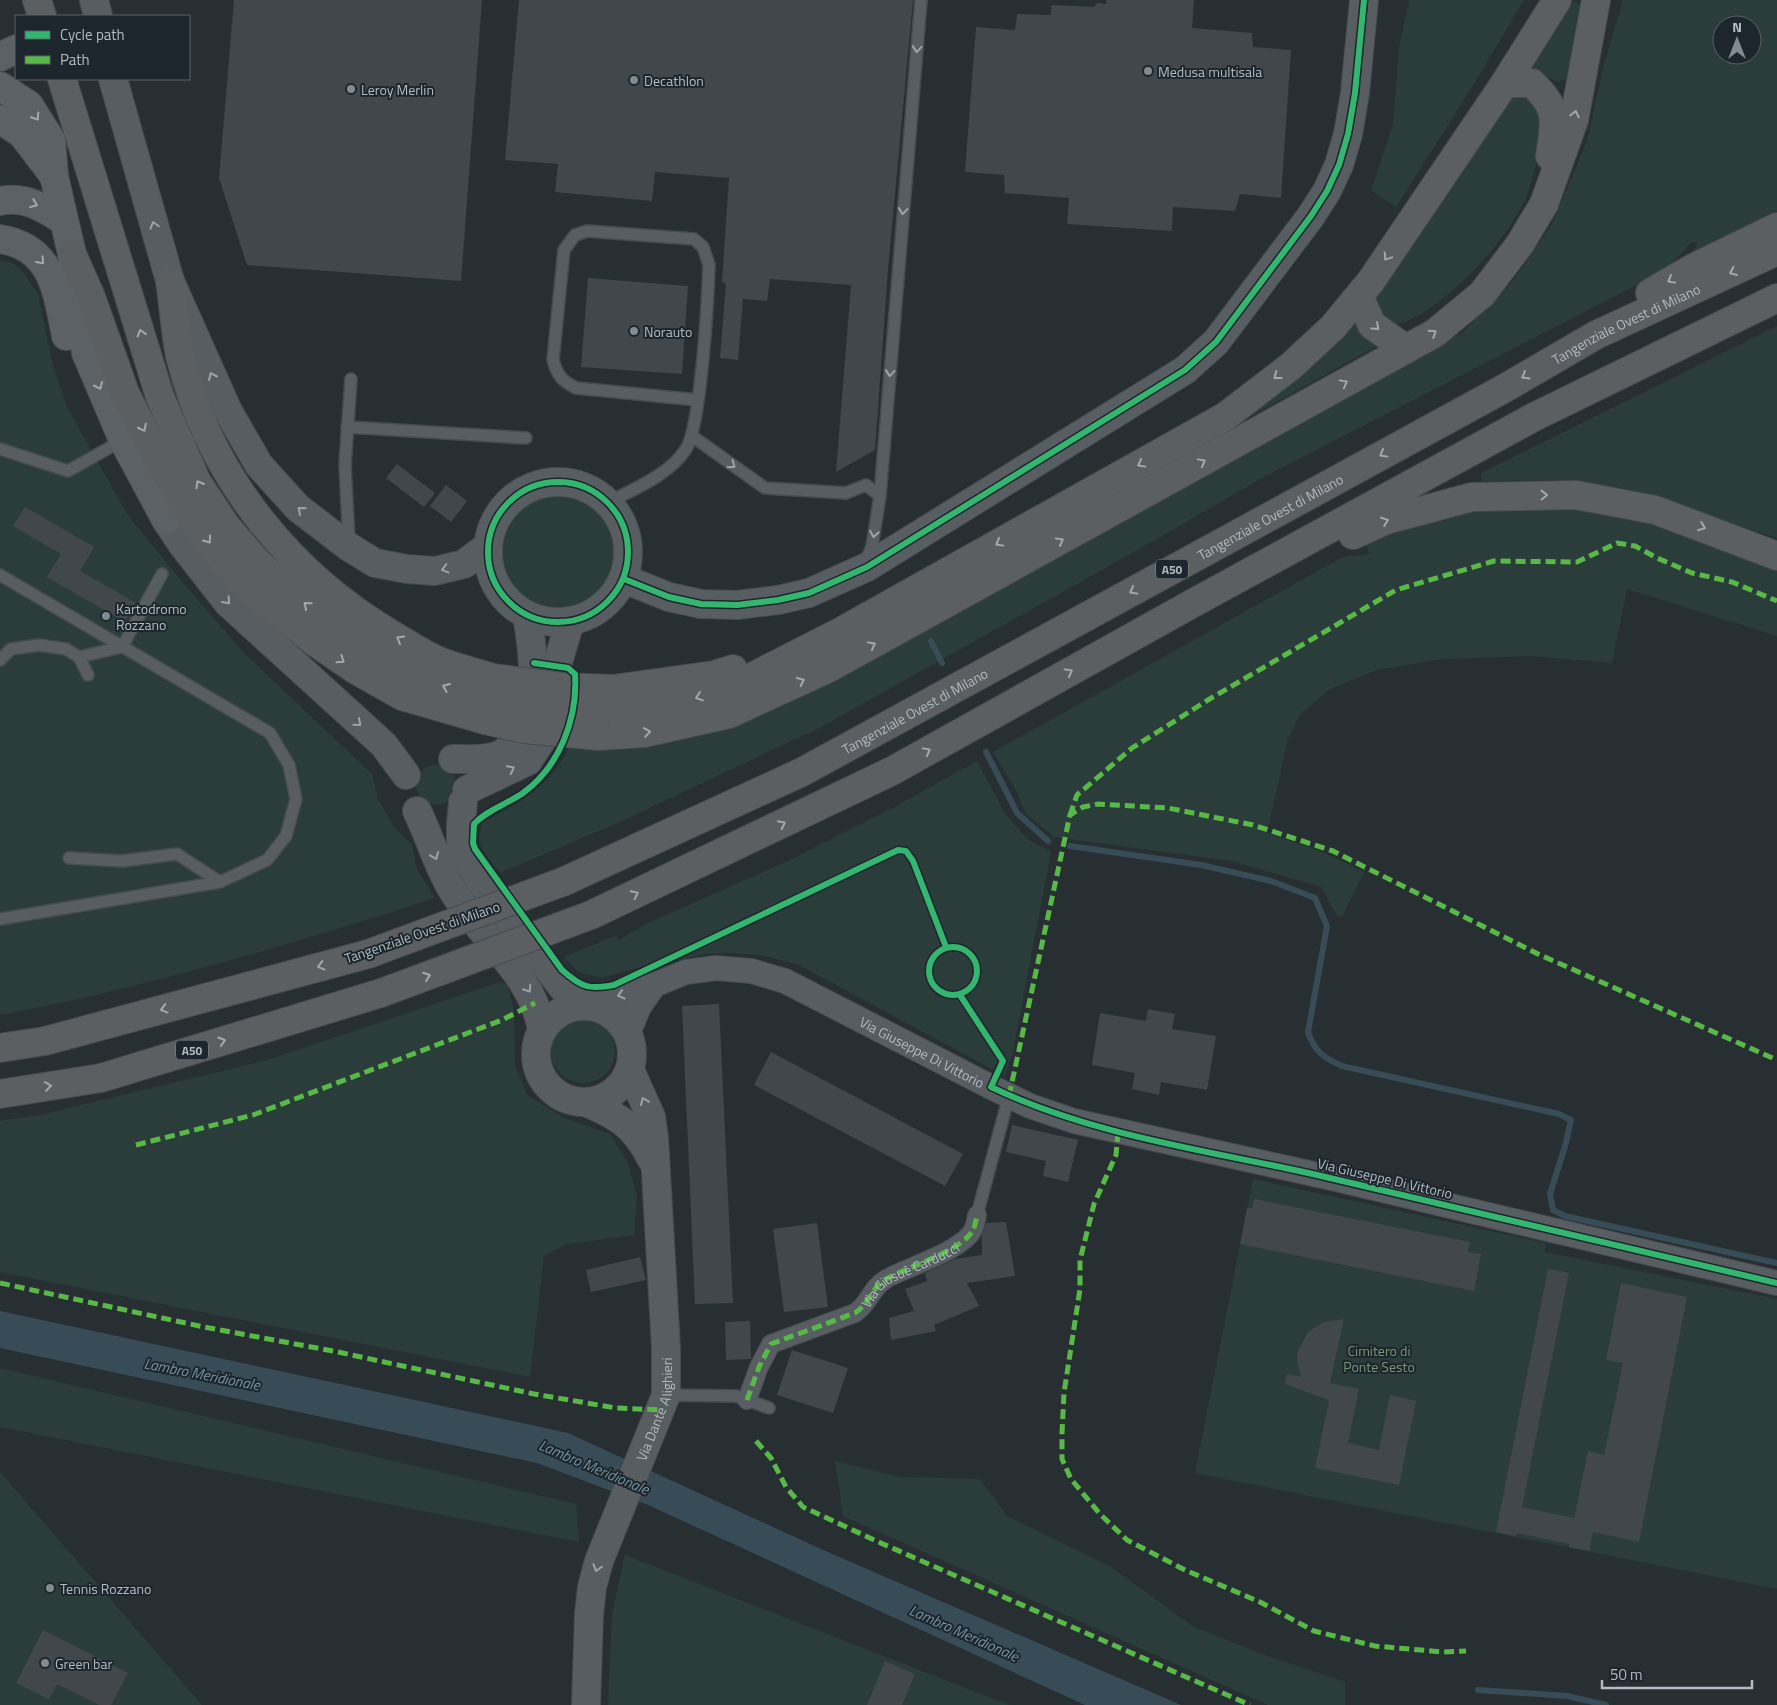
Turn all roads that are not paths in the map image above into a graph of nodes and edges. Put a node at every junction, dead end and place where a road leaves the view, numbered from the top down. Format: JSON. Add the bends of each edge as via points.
{"nodes":[{"id":1,"x":37,"y":0,"type":"edge"},
{"id":2,"x":47,"y":0,"type":"edge"},
{"id":3,"x":94,"y":0,"type":"edge"},
{"id":4,"x":921,"y":0,"type":"edge"},
{"id":5,"x":1364,"y":0,"type":"edge"},
{"id":6,"x":1534,"y":0,"type":"edge"},
{"id":7,"x":1557,"y":0,"type":"edge"},
{"id":8,"x":1596,"y":0,"type":"edge"},
{"id":9,"x":1610,"y":0,"type":"edge"},
{"id":10,"x":43,"y":15,"type":"edge"},
{"id":11,"x":43,"y":15,"type":"edge"},
{"id":12,"x":98,"y":15,"type":"edge"},
{"id":13,"x":15,"y":50,"type":"edge"},
{"id":14,"x":0,"y":57,"type":"edge"},
{"id":15,"x":62,"y":80,"type":"edge"},
{"id":16,"x":113,"y":80,"type":"edge"},
{"id":17,"x":1582,"y":80,"type":"junction"},
{"id":18,"x":1506,"y":84,"type":"junction"},
{"id":19,"x":0,"y":86,"type":"edge"},
{"id":20,"x":0,"y":119,"type":"edge"},
{"id":21,"x":54,"y":176,"type":"junction"},
{"id":22,"x":0,"y":201,"type":"edge"},
{"id":23,"x":1544,"y":204,"type":"junction"},
{"id":24,"x":1414,"y":217,"type":"junction"},
{"id":25,"x":64,"y":221,"type":"junction"},
{"id":26,"x":1777,"y":227,"type":"edge"},
{"id":27,"x":0,"y":239,"type":"edge"},
{"id":28,"x":1777,"y":251,"type":"edge"},
{"id":29,"x":72,"y":254,"type":"junction"},
{"id":30,"x":170,"y":281,"type":"junction"},
{"id":31,"x":1358,"y":296,"type":"junction"},
{"id":32,"x":1777,"y":298,"type":"edge"},
{"id":33,"x":1596,"y":335,"type":"junction"},
{"id":34,"x":1406,"y":349,"type":"junction"},
{"id":35,"x":351,"y":379,"type":"dead end"},
{"id":36,"x":698,"y":400,"type":"junction"},
{"id":37,"x":347,"y":428,"type":"junction"},
{"id":38,"x":692,"y":436,"type":"junction"},
{"id":39,"x":526,"y":438,"type":"dead end"},
{"id":40,"x":117,"y":443,"type":"junction"},
{"id":41,"x":0,"y":449,"type":"edge"},
{"id":42,"x":880,"y":496,"type":"junction"},
{"id":43,"x":609,"y":502,"type":"junction"},
{"id":44,"x":166,"y":520,"type":"joint"},
{"id":45,"x":488,"y":546,"type":"junction"},
{"id":46,"x":349,"y":547,"type":"junction"},
{"id":47,"x":1777,"y":556,"type":"edge"},
{"id":48,"x":864,"y":569,"type":"junction"},
{"id":49,"x":162,"y":574,"type":"dead end"},
{"id":50,"x":0,"y":575,"type":"edge"},
{"id":51,"x":624,"y":579,"type":"junction"},
{"id":52,"x":1195,"y":602,"type":"junction"},
{"id":53,"x":527,"y":615,"type":"junction"},
{"id":54,"x":570,"y":621,"type":"junction"},
{"id":55,"x":122,"y":647,"type":"junction"},
{"id":56,"x":79,"y":657,"type":"junction"},
{"id":57,"x":0,"y":660,"type":"edge"},
{"id":58,"x":88,"y":675,"type":"dead end"},
{"id":59,"x":490,"y":700,"type":"junction"},
{"id":60,"x":453,"y":759,"type":"junction"},
{"id":61,"x":406,"y":774,"type":"junction"},
{"id":62,"x":465,"y":796,"type":"junction"},
{"id":63,"x":416,"y":811,"type":"junction"},
{"id":64,"x":70,"y":858,"type":"dead end"},
{"id":65,"x":220,"y":882,"type":"junction"},
{"id":66,"x":0,"y":919,"type":"edge"},
{"id":67,"x":654,"y":985,"type":"junction"},
{"id":68,"x":588,"y":1006,"type":"junction"},
{"id":69,"x":542,"y":1030,"type":"junction"},
{"id":70,"x":628,"y":1033,"type":"junction"},
{"id":71,"x":0,"y":1048,"type":"edge"},
{"id":72,"x":630,"y":1070,"type":"junction"},
{"id":73,"x":0,"y":1094,"type":"edge"},
{"id":74,"x":1009,"y":1096,"type":"junction"},
{"id":75,"x":585,"y":1102,"type":"junction"},
{"id":76,"x":655,"y":1166,"type":"junction"},
{"id":77,"x":977,"y":1215,"type":"joint"},
{"id":78,"x":1777,"y":1283,"type":"edge"},
{"id":79,"x":666,"y":1395,"type":"junction"},
{"id":80,"x":747,"y":1400,"type":"junction"},
{"id":81,"x":769,"y":1408,"type":"dead end"},
{"id":82,"x":586,"y":1705,"type":"edge"}],
"edges":[{"from":1,"to":10,"type":"highway"},
{"from":2,"to":11,"type":"main road"},
{"from":3,"to":12,"type":"street"},
{"from":4,"to":42,"type":"lane","one_way":true},
{"from":5,"to":48,"type":"street","via":[[1356,94],[1339,165],[1312,216],[1216,342],[1186,370]]},
{"from":6,"to":24,"type":"highway"},
{"from":7,"to":18,"type":"highway"},
{"from":8,"to":17,"type":"highway"},
{"from":9,"to":17,"type":"highway"},
{"from":13,"to":14,"type":"main road"},
{"from":59,"to":15,"type":"highway","one_way":true,"via":[[451,690],[385,660],[327,623],[257,562],[226,526],[197,482],[160,397]]},
{"from":30,"to":16,"type":"street","one_way":true},
{"from":23,"to":17,"type":"highway","one_way":true,"via":[[1574,120]]},
{"from":18,"to":23,"type":"highway","via":[[1532,83],[1548,99],[1555,120]]},
{"from":18,"to":24,"type":"highway"},
{"from":19,"to":21,"type":"main road","one_way":true,"via":[[29,106],[51,140]]},
{"from":20,"to":21,"type":"main road","via":[[22,134]]},
{"from":21,"to":25,"type":"main road"},
{"from":22,"to":25,"type":"main road","one_way":true,"via":[[28,201]]},
{"from":34,"to":23,"type":"highway","one_way":true,"via":[[1435,333],[1482,294],[1520,244]]},
{"from":24,"to":31,"type":"highway","one_way":true},
{"from":25,"to":29,"type":"main road"},
{"from":26,"to":33,"type":"highway","one_way":true,"via":[[1660,287]]},
{"from":27,"to":40,"type":"main road","one_way":true,"via":[[27,248],[44,263],[52,276],[80,392]]},
{"from":28,"to":33,"type":"highway","name":"Tangenziale Ovest di Milano","number":"A50","one_way":true},
{"from":29,"to":40,"type":"main road","one_way":true,"via":[[86,353]]},
{"from":29,"to":59,"type":"highway","one_way":true,"via":[[129,401],[164,470],[236,578],[312,640],[402,696]]},
{"from":46,"to":30,"type":"street","one_way":true,"via":[[298,508],[259,465],[228,412]]},
{"from":59,"to":30,"type":"highway","one_way":true,"via":[[438,661],[374,624],[315,580],[265,527],[232,481],[203,424],[181,359]]},
{"from":31,"to":34,"type":"highway","one_way":true,"via":[[1372,325]]},
{"from":31,"to":59,"type":"highway","one_way":true,"bridge":true,"via":[[1333,327],[1291,366],[1226,416],[807,648],[611,700],[562,687]]},
{"from":32,"to":52,"type":"highway","number":"A50","via":[[1534,418]]},
{"from":33,"to":71,"type":"highway","name":"Tangenziale Ovest di Milano","number":"A50","one_way":true,"bridge":true,"via":[[802,772],[565,881],[368,954],[45,1041]]},
{"from":59,"to":34,"type":"highway","one_way":true,"bridge":true,"via":[[524,729],[599,736],[644,733],[729,714],[829,668]]},
{"from":35,"to":37,"type":"lane"},
{"from":36,"to":36,"type":"lane","via":[[709,285],[709,265],[703,247],[694,239],[587,231],[575,235],[564,250],[553,360],[556,373],[576,388]]},
{"from":36,"to":38,"type":"lane"},
{"from":37,"to":39,"type":"lane"},
{"from":37,"to":46,"type":"lane","via":[[345,483]]},
{"from":38,"to":42,"type":"lane","one_way":true,"via":[[765,488],[846,493],[866,485]]},
{"from":38,"to":43,"type":"lane","via":[[686,449],[658,477]]},
{"from":40,"to":41,"type":"lane","via":[[68,470]]},
{"from":40,"to":44,"type":"main road","via":[[138,486]]},
{"from":42,"to":48,"type":"lane","one_way":true,"via":[[872,546]]},
{"from":43,"to":45,"type":"street","via":[[590,488],[569,482],[546,482],[524,490],[506,504],[493,523]]},
{"from":43,"to":51,"type":"street","via":[[621,519],[628,538],[629,559]]},
{"from":44,"to":61,"type":"street","one_way":true,"via":[[228,603],[384,746]]},
{"from":45,"to":46,"type":"street","one_way":true,"via":[[464,564],[435,571],[375,563]]},
{"from":45,"to":53,"type":"street","via":[[489,567],[496,587],[509,603]]},
{"from":52,"to":47,"type":"highway","one_way":true,"via":[[1284,568],[1386,520],[1472,497],[1576,494],[1647,508]]},
{"from":48,"to":51,"type":"street","via":[[810,593],[737,605],[701,604],[669,597]]},
{"from":49,"to":55,"type":"lane"},
{"from":50,"to":55,"type":"lane"},
{"from":51,"to":54,"type":"street","via":[[611,599],[593,614]]},
{"from":73,"to":52,"type":"highway","number":"A50","one_way":true,"bridge":true,"via":[[101,1078],[381,993],[591,915],[892,771]]},
{"from":53,"to":54,"type":"street","via":[[548,622]]},
{"from":53,"to":60,"type":"street","via":[[534,663],[533,696],[516,741],[502,754],[480,759]]},
{"from":62,"to":54,"type":"street","one_way":true,"via":[[528,761],[543,738],[554,702],[557,666]]},
{"from":55,"to":56,"type":"lane"},
{"from":55,"to":65,"type":"lane","via":[[270,733],[289,765],[296,798],[286,836],[268,860]]},
{"from":56,"to":57,"type":"lane","via":[[66,649],[39,645],[11,649]]},
{"from":56,"to":58,"type":"lane"},
{"from":60,"to":61,"type":"street","via":[[436,754],[426,756],[411,766]]},
{"from":60,"to":62,"type":"street","via":[[465,772]]},
{"from":61,"to":63,"type":"street","via":[[405,793]]},
{"from":62,"to":63,"type":"street","via":[[456,810],[447,816],[436,818]]},
{"from":62,"to":68,"type":"street","via":[[460,824],[461,848],[480,883],[563,988]]},
{"from":63,"to":69,"type":"street","one_way":true,"via":[[454,892],[532,995]]},
{"from":64,"to":65,"type":"lane","via":[[122,861],[177,854]]},
{"from":65,"to":66,"type":"lane"},
{"from":67,"to":68,"type":"street","name":"Via Giuseppe Di Vittorio","one_way":true},
{"from":67,"to":70,"type":"street","via":[[638,1007]]},
{"from":67,"to":74,"type":"street","name":"Via Giuseppe Di Vittorio","via":[[686,972],[716,968],[751,971],[785,981]]},
{"from":68,"to":69,"type":"street","via":[[570,1008],[554,1016]]},
{"from":68,"to":70,"type":"street","via":[[612,1014]]},
{"from":69,"to":75,"type":"street","via":[[536,1046],[537,1063],[543,1078],[554,1091],[568,1099]]},
{"from":70,"to":72,"type":"street","via":[[632,1051]]},
{"from":72,"to":75,"type":"street","via":[[612,1093],[599,1100]]},
{"from":76,"to":72,"type":"street","name":"Via Dante Alighieri","one_way":true,"via":[[650,1117]]},
{"from":74,"to":77,"type":"lane","name":"Via Giosuè Carducci"},
{"from":74,"to":78,"type":"street","name":"Via Giuseppe Di Vittorio","via":[[1074,1121],[1109,1130],[1322,1176]]},
{"from":75,"to":76,"type":"street","name":"Via Dante Alighieri","via":[[606,1110],[634,1130]]},
{"from":76,"to":79,"type":"street","name":"Via Dante Alighieri"},
{"from":77,"to":80,"type":"street","name":"Via Giosuè Carducci","via":[[973,1231],[954,1248],[885,1280],[874,1288],[864,1307],[855,1314],[771,1344]]},
{"from":79,"to":80,"type":"lane","via":[[736,1396]]},
{"from":79,"to":82,"type":"street","name":"Via Dante Alighieri","one_way":true,"via":[[599,1561],[592,1587]]},
{"from":80,"to":81,"type":"lane"}]}
